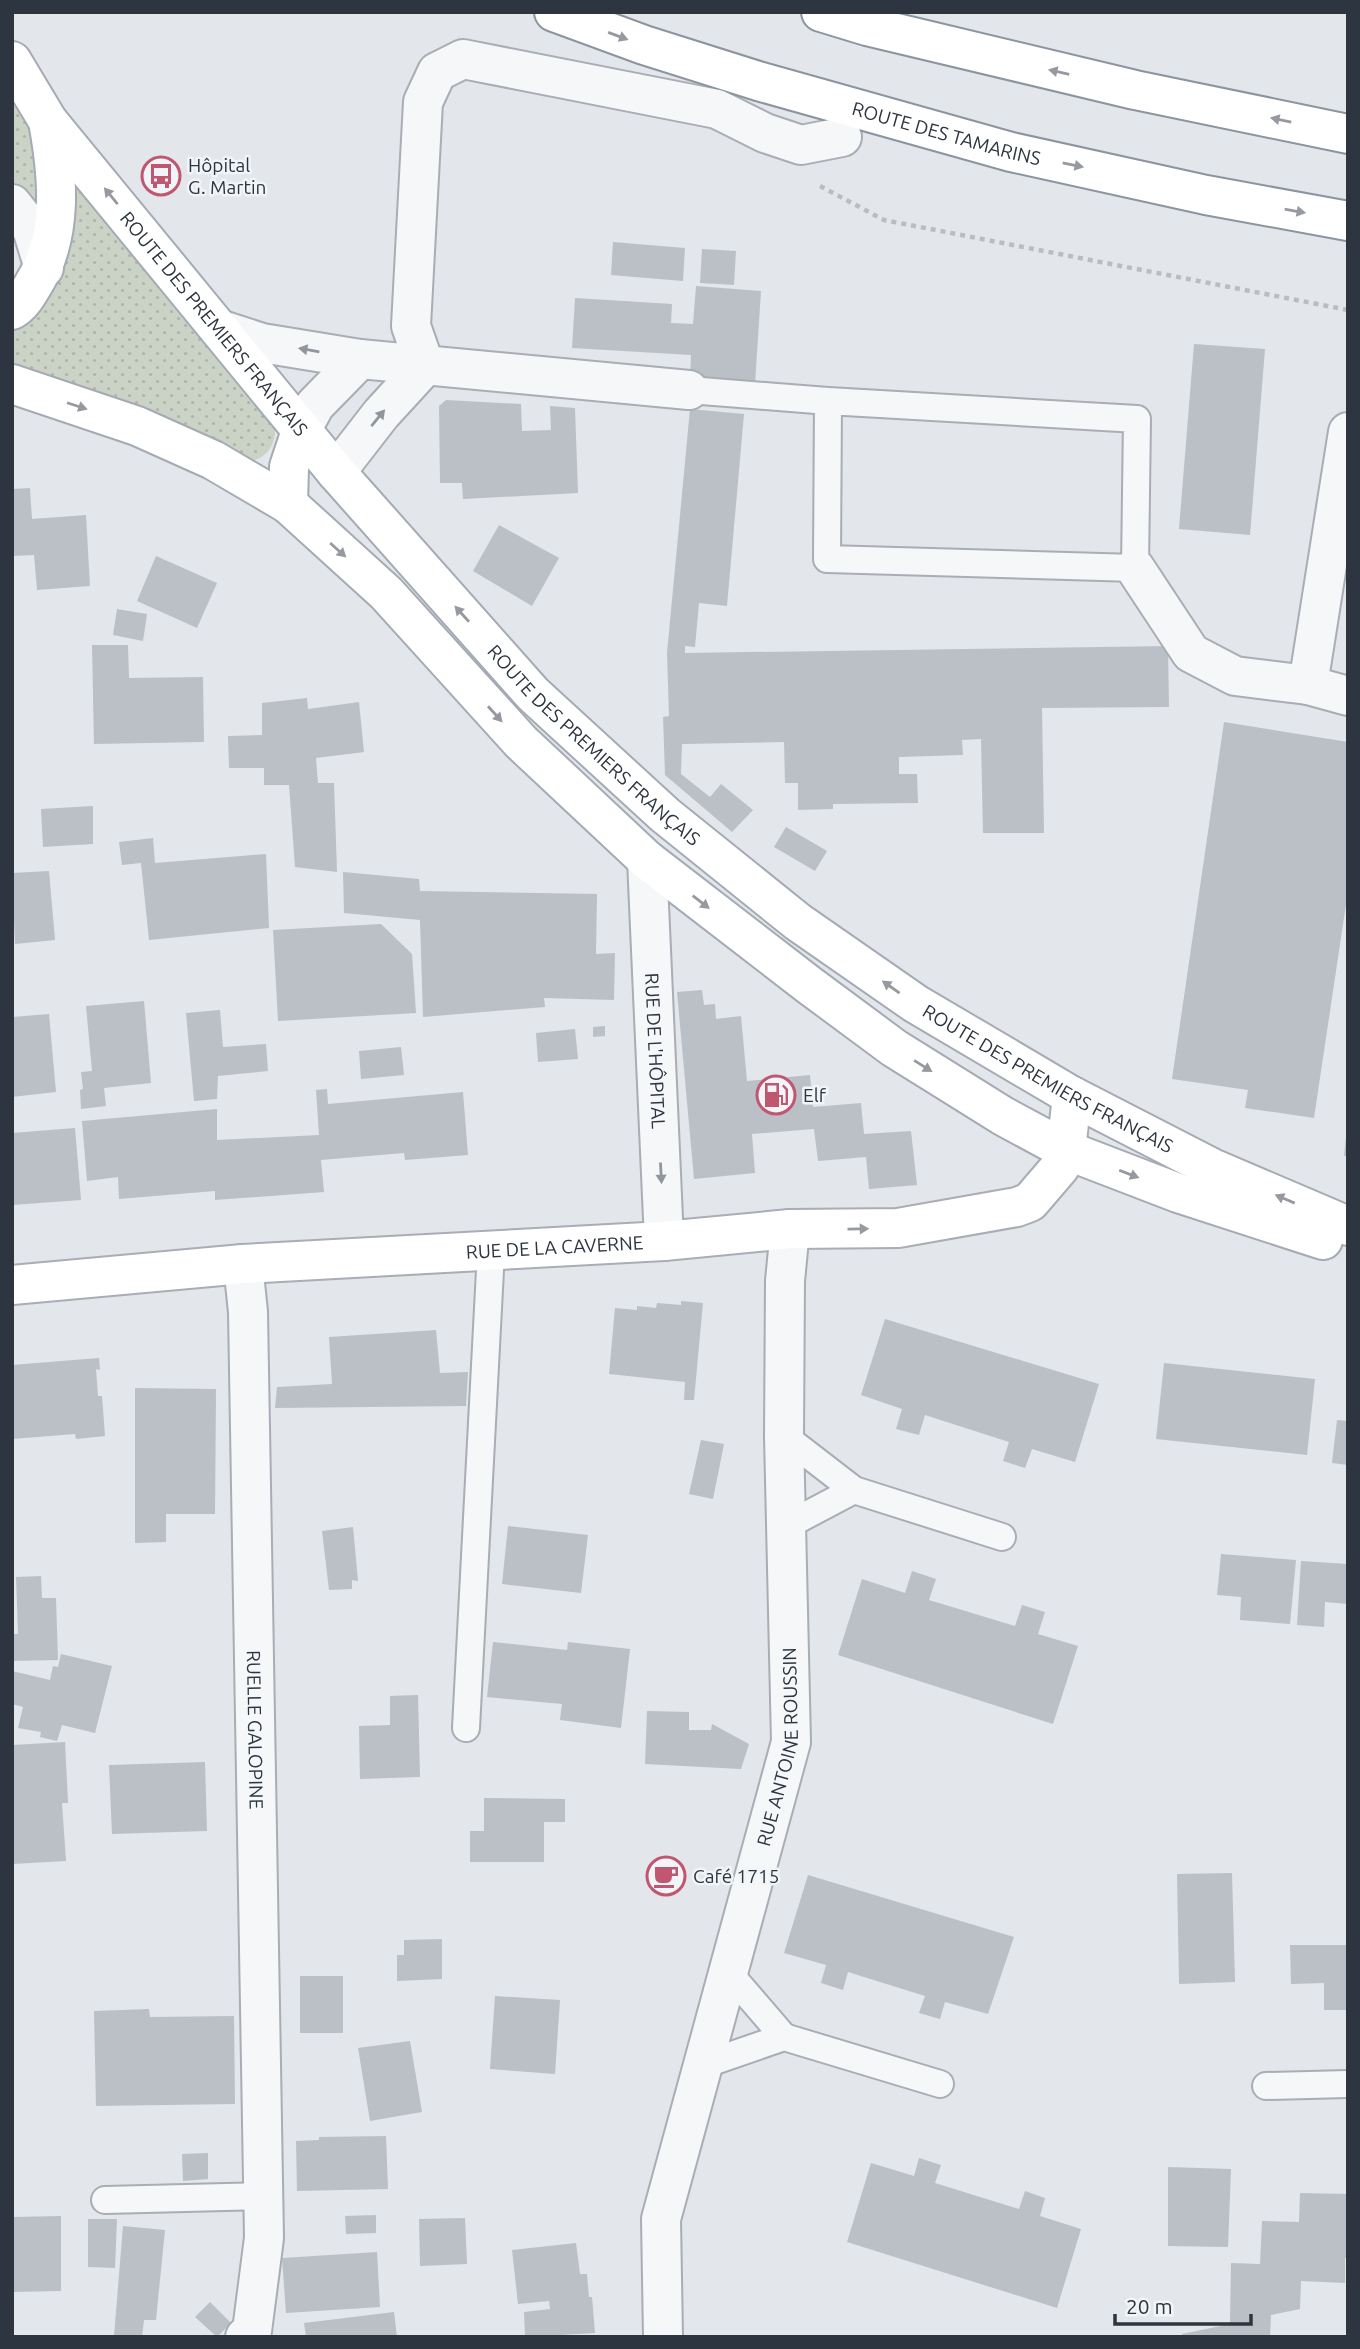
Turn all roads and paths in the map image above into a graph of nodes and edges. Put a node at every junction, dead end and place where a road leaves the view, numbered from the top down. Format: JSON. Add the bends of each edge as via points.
{"nodes":[{"id":1,"x":554,"y":12,"type":"edge"},
{"id":2,"x":821,"y":12,"type":"edge"},
{"id":3,"x":12,"y":61,"type":"edge"},
{"id":4,"x":48,"y":121,"type":"junction"},
{"id":5,"x":1348,"y":134,"type":"edge"},
{"id":6,"x":842,"y":137,"type":"dead end"},
{"id":7,"x":811,"y":182,"type":"dead end"},
{"id":8,"x":12,"y":204,"type":"edge"},
{"id":9,"x":1348,"y":221,"type":"edge"},
{"id":10,"x":44,"y":268,"type":"junction"},
{"id":11,"x":12,"y":310,"type":"edge"},
{"id":12,"x":1348,"y":310,"type":"edge"},
{"id":13,"x":219,"y":329,"type":"junction"},
{"id":14,"x":360,"y":359,"type":"junction"},
{"id":15,"x":425,"y":366,"type":"junction"},
{"id":16,"x":12,"y":384,"type":"edge"},
{"id":17,"x":689,"y":390,"type":"joint"},
{"id":18,"x":828,"y":401,"type":"junction"},
{"id":19,"x":301,"y":430,"type":"junction"},
{"id":20,"x":1348,"y":432,"type":"edge"},
{"id":21,"x":336,"y":472,"type":"junction"},
{"id":22,"x":288,"y":504,"type":"junction"},
{"id":23,"x":1135,"y":568,"type":"junction"},
{"id":24,"x":1308,"y":685,"type":"junction"},
{"id":25,"x":1348,"y":696,"type":"edge"},
{"id":26,"x":647,"y":860,"type":"junction"},
{"id":27,"x":1072,"y":1096,"type":"junction"},
{"id":28,"x":1066,"y":1150,"type":"junction"},
{"id":29,"x":1348,"y":1226,"type":"edge"},
{"id":30,"x":789,"y":1229,"type":"junction"},
{"id":31,"x":664,"y":1241,"type":"junction"},
{"id":32,"x":1348,"y":1246,"type":"edge"},
{"id":33,"x":491,"y":1251,"type":"junction"},
{"id":34,"x":243,"y":1264,"type":"junction"},
{"id":35,"x":12,"y":1285,"type":"edge"},
{"id":36,"x":784,"y":1436,"type":"junction"},
{"id":37,"x":854,"y":1490,"type":"junction"},
{"id":38,"x":786,"y":1527,"type":"junction"},
{"id":39,"x":1003,"y":1537,"type":"dead end"},
{"id":40,"x":466,"y":1728,"type":"dead end"},
{"id":41,"x":728,"y":1972,"type":"junction"},
{"id":42,"x":784,"y":2037,"type":"junction"},
{"id":43,"x":703,"y":2065,"type":"junction"},
{"id":44,"x":940,"y":2084,"type":"dead end"},
{"id":45,"x":1348,"y":2084,"type":"edge"},
{"id":46,"x":1266,"y":2086,"type":"dead end"},
{"id":47,"x":264,"y":2196,"type":"junction"},
{"id":48,"x":106,"y":2200,"type":"dead end"},
{"id":49,"x":245,"y":2337,"type":"edge"},
{"id":50,"x":663,"y":2337,"type":"edge"}],
"edges":[{"from":1,"to":9,"type":"main road","name":"ROUTE DES TAMARINS","one_way":true,"via":[[758,81],[1011,152]]},
{"from":5,"to":2,"type":"main road","one_way":true,"via":[[1135,90]]},
{"from":3,"to":4,"type":"main road","name":"ROUTE DES PREMIERS FRANÇAIS"},
{"from":4,"to":10,"type":"main road","via":[[57,205]]},
{"from":13,"to":4,"type":"main road","name":"ROUTE DES PREMIERS FRANÇAIS","one_way":true},
{"from":6,"to":15,"type":"street","via":[[801,145],[765,133],[717,108],[463,59],[437,72],[423,102],[411,326]]},
{"from":7,"to":12,"type":"path","via":[[884,220]]},
{"from":8,"to":10,"type":"street","via":[[32,229]]},
{"from":10,"to":11,"type":"main road"},
{"from":14,"to":13,"type":"street","one_way":true,"via":[[262,343]]},
{"from":13,"to":19,"type":"main road","name":"ROUTE DES PREMIERS FRANÇAIS"},
{"from":14,"to":15,"type":"street"},
{"from":14,"to":19,"type":"street","via":[[315,405]]},
{"from":15,"to":17,"type":"street"},
{"from":21,"to":15,"type":"street","one_way":true},
{"from":16,"to":22,"type":"main road","one_way":true,"via":[[137,426],[213,460]]},
{"from":17,"to":18,"type":"lane"},
{"from":18,"to":23,"type":"lane","via":[[1137,419]]},
{"from":18,"to":23,"type":"lane","via":[[827,559]]},
{"from":19,"to":21,"type":"main road","name":"ROUTE DES PREMIERS FRANÇAIS"},
{"from":19,"to":22,"type":"main road","via":[[289,467]]},
{"from":20,"to":24,"type":"street"},
{"from":21,"to":22,"type":"main road"},
{"from":27,"to":21,"type":"main road","name":"ROUTE DES PREMIERS FRANÇAIS","one_way":true,"via":[[916,1004],[798,922],[665,815],[533,694]]},
{"from":22,"to":26,"type":"main road","one_way":true,"via":[[386,593],[521,742]]},
{"from":23,"to":24,"type":"street","via":[[1191,653],[1235,676]]},
{"from":24,"to":25,"type":"street"},
{"from":26,"to":28,"type":"main road","one_way":true,"via":[[894,1048]]},
{"from":26,"to":31,"type":"street","name":"RUE DE L'HÔPITAL","one_way":true},
{"from":27,"to":28,"type":"main road"},
{"from":29,"to":27,"type":"main road","name":"ROUTE DES PREMIERS FRANÇAIS","one_way":true,"via":[[1212,1168]]},
{"from":30,"to":28,"type":"main road","name":"RUE DE LA CAVERNE","one_way":true,"via":[[898,1228],[1017,1207],[1030,1202],[1060,1167]]},
{"from":28,"to":32,"type":"main road","one_way":true,"via":[[1178,1193]]},
{"from":30,"to":31,"type":"main road","name":"RUE DE LA CAVERNE"},
{"from":30,"to":36,"type":"street","name":"RUE ANTOINE ROUSSIN"},
{"from":31,"to":33,"type":"main road","name":"RUE DE LA CAVERNE"},
{"from":33,"to":34,"type":"main road","name":"RUE DE LA CAVERNE"},
{"from":33,"to":40,"type":"lane"},
{"from":34,"to":35,"type":"main road","name":"RUE DE LA CAVERNE"},
{"from":34,"to":47,"type":"street","name":"RUELLE GALOPINE","via":[[248,1312]]},
{"from":36,"to":37,"type":"lane"},
{"from":36,"to":38,"type":"street","name":"RUE ANTOINE ROUSSIN"},
{"from":37,"to":38,"type":"lane"},
{"from":37,"to":39,"type":"lane"},
{"from":38,"to":41,"type":"street","name":"RUE ANTOINE ROUSSIN","via":[[790,1742]]},
{"from":41,"to":42,"type":"lane"},
{"from":41,"to":43,"type":"street","name":"RUE ANTOINE ROUSSIN"},
{"from":42,"to":43,"type":"lane"},
{"from":42,"to":44,"type":"lane"},
{"from":43,"to":50,"type":"street","name":"RUE ANTOINE ROUSSIN","via":[[661,2219]]},
{"from":45,"to":46,"type":"lane"},
{"from":47,"to":48,"type":"lane"},
{"from":47,"to":49,"type":"street","name":"RUELLE GALOPINE","via":[[264,2238],[252,2331]]}]}
